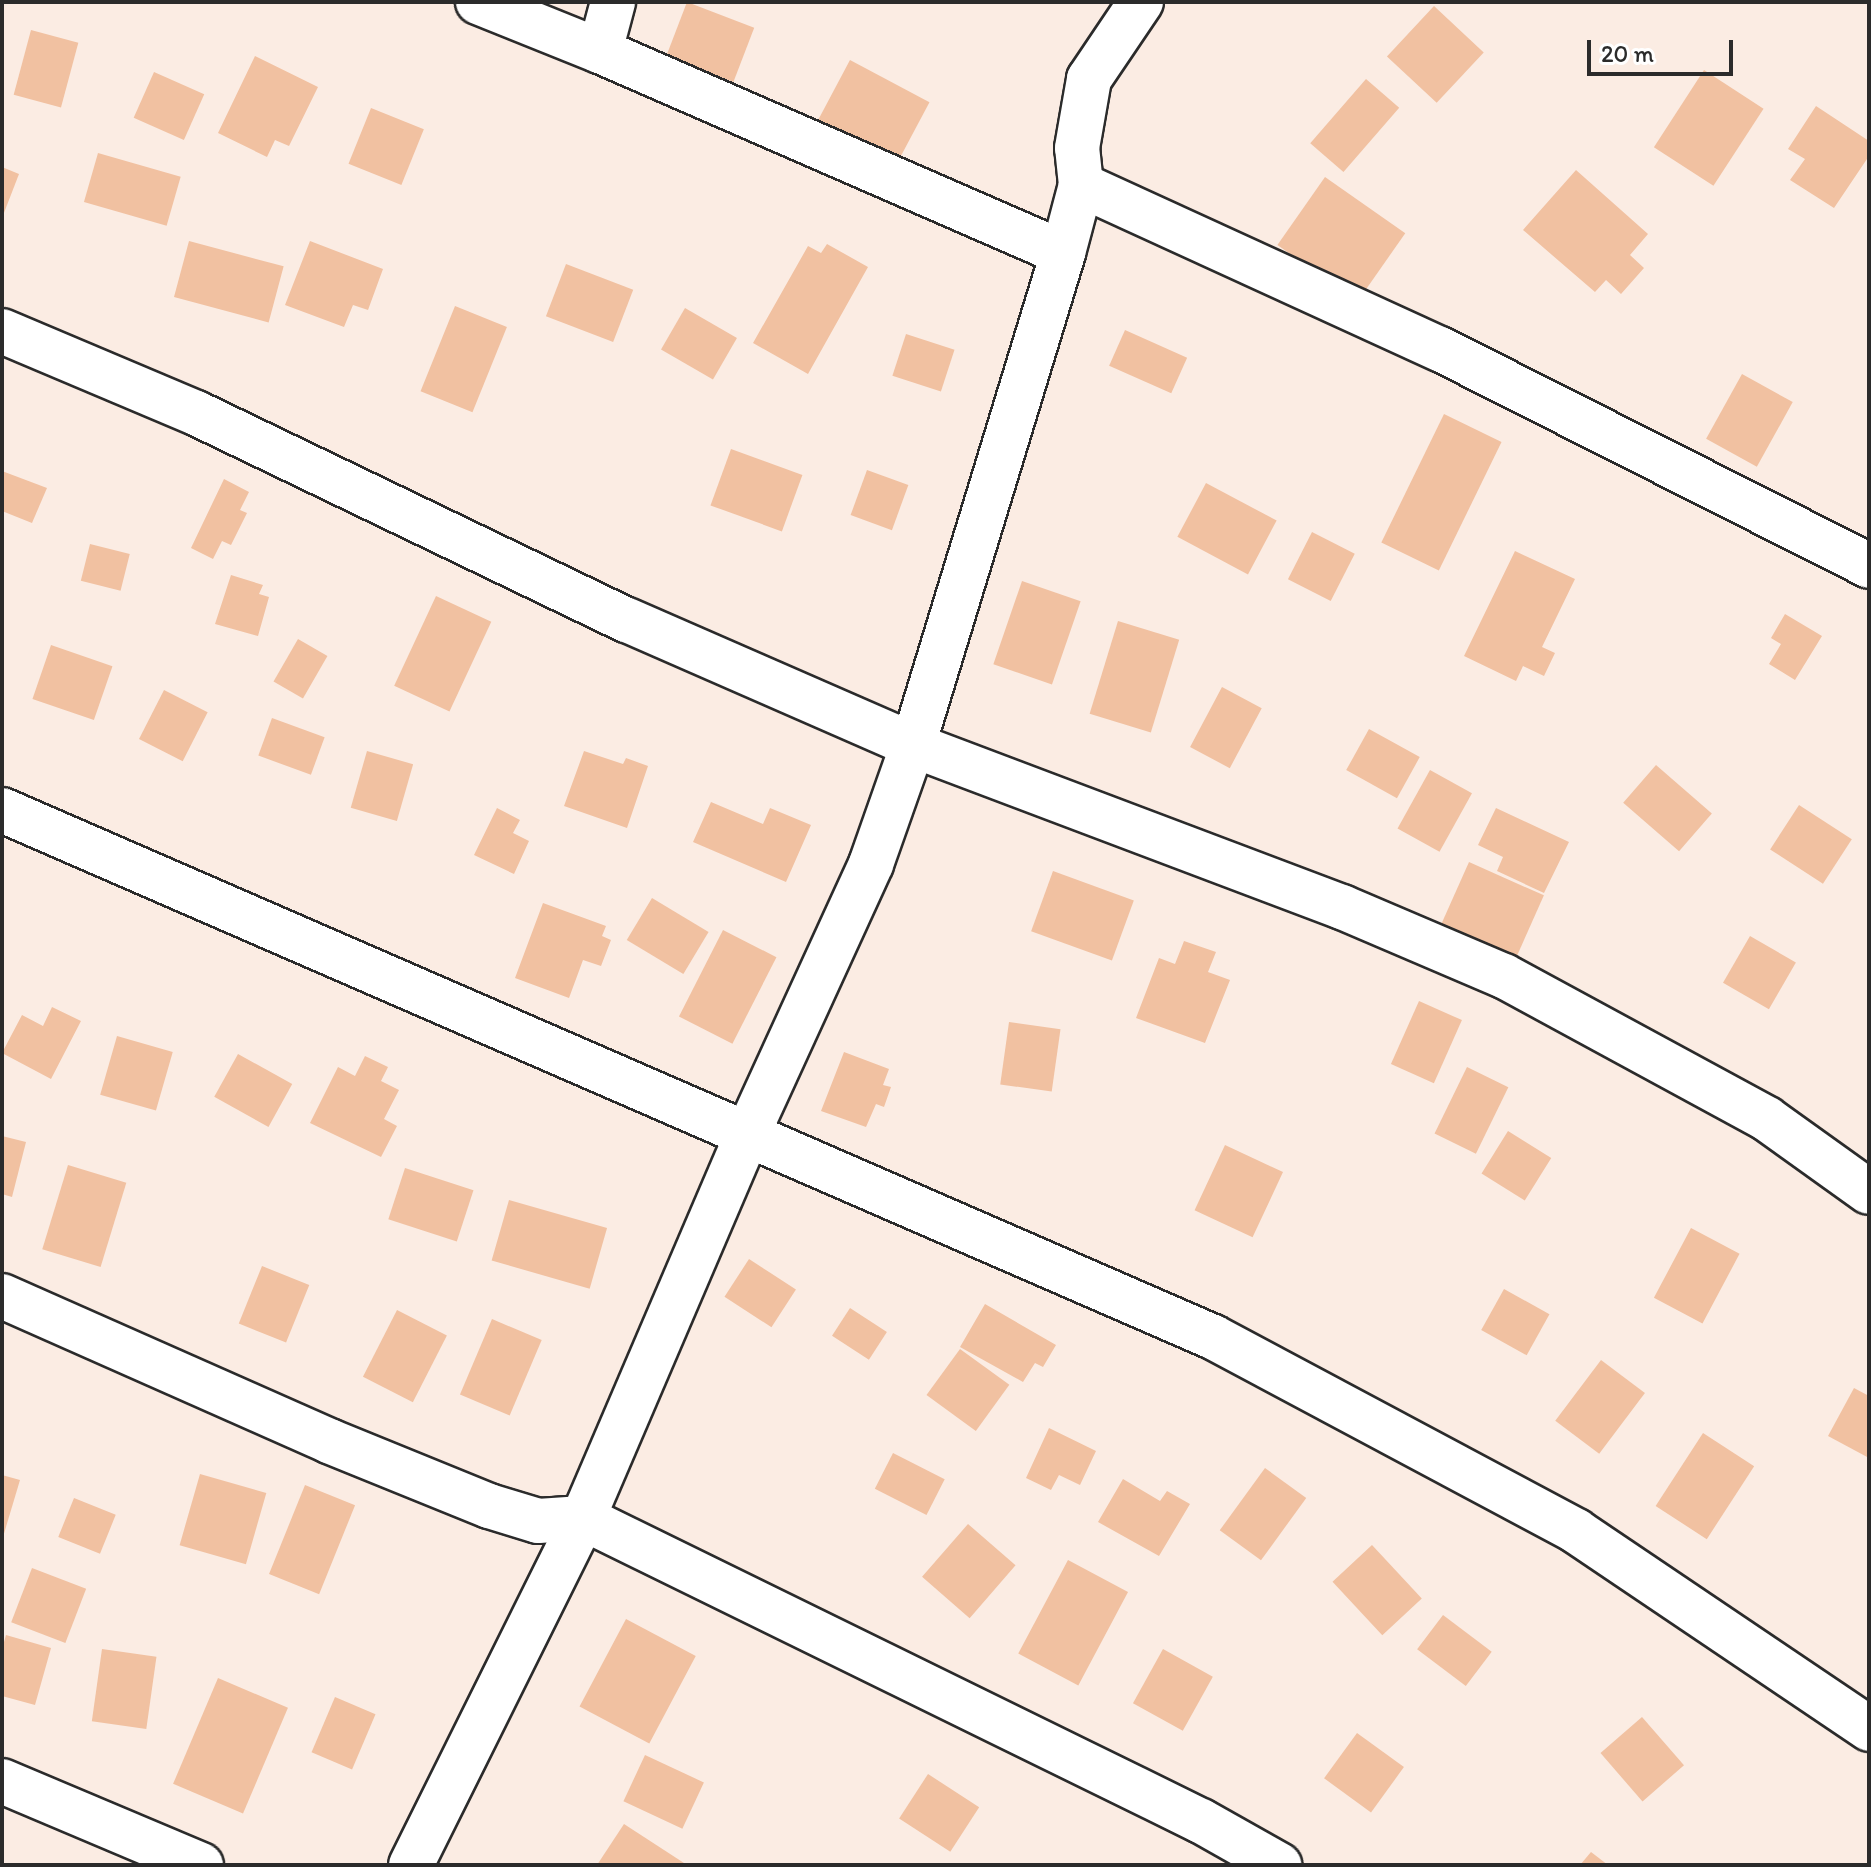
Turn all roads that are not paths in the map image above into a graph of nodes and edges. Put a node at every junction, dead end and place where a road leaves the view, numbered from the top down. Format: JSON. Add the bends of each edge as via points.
{"nodes":[{"id":1,"x":478,"y":2,"type":"edge"},
{"id":2,"x":613,"y":2,"type":"edge"},
{"id":3,"x":1141,"y":2,"type":"edge"},
{"id":4,"x":600,"y":51,"type":"junction"},
{"id":5,"x":1081,"y":185,"type":"junction"},
{"id":6,"x":1063,"y":253,"type":"junction"},
{"id":7,"x":2,"y":331,"type":"edge"},
{"id":8,"x":1869,"y":566,"type":"edge"},
{"id":9,"x":913,"y":745,"type":"junction"},
{"id":10,"x":2,"y":810,"type":"edge"},
{"id":11,"x":747,"y":1135,"type":"junction"},
{"id":12,"x":1869,"y":1192,"type":"edge"},
{"id":13,"x":2,"y":1296,"type":"edge"},
{"id":14,"x":583,"y":1518,"type":"junction"},
{"id":15,"x":1869,"y":1729,"type":"edge"},
{"id":16,"x":2,"y":1781,"type":"edge"},
{"id":17,"x":201,"y":1865,"type":"edge"},
{"id":18,"x":411,"y":1865,"type":"edge"},
{"id":19,"x":1279,"y":1865,"type":"edge"}],
"edges":[{"from":1,"to":4,"type":"street"},
{"from":2,"to":4,"type":"street"},
{"from":3,"to":5,"type":"street","via":[[1089,79],[1077,148]]},
{"from":4,"to":6,"type":"street"},
{"from":5,"to":6,"type":"street"},
{"from":5,"to":8,"type":"street","via":[[1440,349]]},
{"from":6,"to":9,"type":"street"},
{"from":7,"to":9,"type":"street","via":[[196,413],[627,620]]},
{"from":9,"to":11,"type":"street","via":[[871,864]]},
{"from":9,"to":12,"type":"street","via":[[1342,907],[1504,976],[1767,1119]]},
{"from":10,"to":11,"type":"street"},
{"from":11,"to":14,"type":"street"},
{"from":11,"to":15,"type":"street","via":[[1241,1352],[1576,1531]]},
{"from":13,"to":14,"type":"street","via":[[489,1506],[538,1521]]},
{"from":14,"to":18,"type":"street"},
{"from":14,"to":19,"type":"street","via":[[1187,1814]]},
{"from":16,"to":17,"type":"street"}]}
